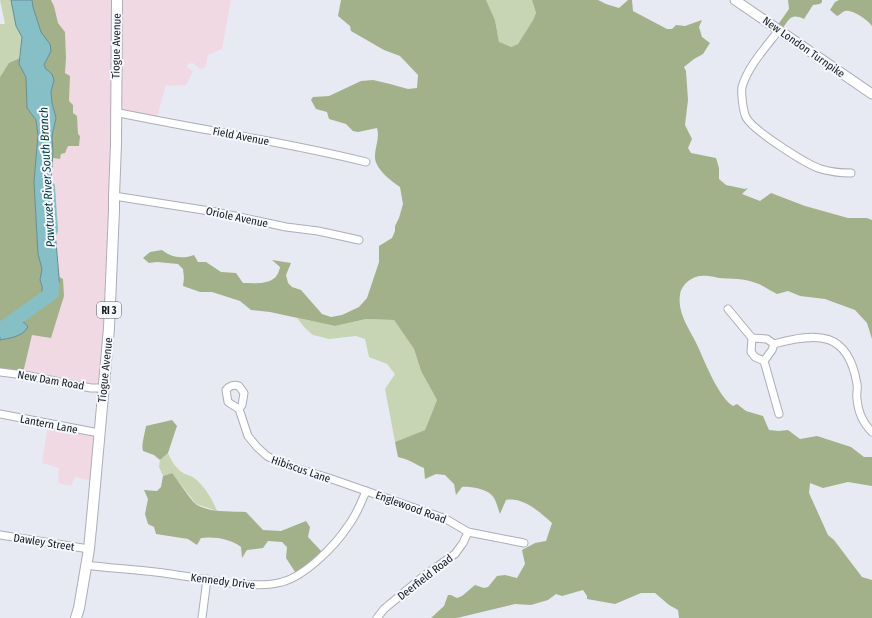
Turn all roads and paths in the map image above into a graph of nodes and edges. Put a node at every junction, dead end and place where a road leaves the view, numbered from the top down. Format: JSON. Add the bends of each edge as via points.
{"nodes":[{"id":1,"x":117,"y":0,"type":"edge"},
{"id":2,"x":735,"y":0,"type":"edge"},
{"id":3,"x":779,"y":30,"type":"junction"},
{"id":4,"x":872,"y":94,"type":"edge"},
{"id":5,"x":115,"y":112,"type":"junction"},
{"id":6,"x":366,"y":162,"type":"dead end"},
{"id":7,"x":851,"y":173,"type":"dead end"},
{"id":8,"x":114,"y":196,"type":"junction"},
{"id":9,"x":359,"y":240,"type":"dead end"},
{"id":10,"x":728,"y":309,"type":"dead end"},
{"id":11,"x":752,"y":338,"type":"junction"},
{"id":12,"x":774,"y":344,"type":"junction"},
{"id":13,"x":764,"y":361,"type":"junction"},
{"id":14,"x":0,"y":372,"type":"edge"},
{"id":15,"x":102,"y":388,"type":"junction"},
{"id":16,"x":239,"y":409,"type":"dead end"},
{"id":17,"x":0,"y":414,"type":"edge"},
{"id":18,"x":779,"y":414,"type":"dead end"},
{"id":19,"x":872,"y":432,"type":"edge"},
{"id":20,"x":99,"y":433,"type":"junction"},
{"id":21,"x":366,"y":491,"type":"junction"},
{"id":22,"x":468,"y":532,"type":"junction"},
{"id":23,"x":0,"y":535,"type":"edge"},
{"id":24,"x":524,"y":543,"type":"dead end"},
{"id":25,"x":88,"y":549,"type":"junction"},
{"id":26,"x":86,"y":565,"type":"junction"},
{"id":27,"x":207,"y":579,"type":"junction"},
{"id":28,"x":76,"y":618,"type":"edge"},
{"id":29,"x":202,"y":618,"type":"edge"},
{"id":30,"x":376,"y":618,"type":"edge"}],
"edges":[{"from":1,"to":5,"type":"main road","name":"Tiogue Avenue","number":"RI 3"},
{"from":2,"to":3,"type":"main road","name":"New London Turnpike"},
{"from":3,"to":4,"type":"main road","name":"New London Turnpike"},
{"from":3,"to":7,"type":"street","via":[[750,70],[742,88],[746,118],[758,130],[808,164],[838,173]]},
{"from":5,"to":6,"type":"street","name":"Field Avenue","via":[[322,150]]},
{"from":5,"to":8,"type":"main road","name":"Tiogue Avenue","number":"RI 3"},
{"from":8,"to":9,"type":"street","name":"Oriole Avenue","via":[[216,212]]},
{"from":8,"to":15,"type":"main road","name":"Tiogue Avenue","number":"RI 3","via":[[109,328]]},
{"from":10,"to":11,"type":"street"},
{"from":11,"to":12,"type":"street","via":[[767,339]]},
{"from":11,"to":13,"type":"street","via":[[751,352]]},
{"from":12,"to":13,"type":"street"},
{"from":12,"to":19,"type":"street","via":[[813,336],[829,339],[842,347],[851,360],[857,385],[859,412]]},
{"from":13,"to":18,"type":"street"},
{"from":14,"to":15,"type":"street","name":"New Dam Road"},
{"from":15,"to":20,"type":"main road","name":"Tiogue Avenue","number":"RI 3"},
{"from":16,"to":21,"type":"street","name":"Hibiscus Lane","via":[[248,436],[267,456],[282,464]]},
{"from":17,"to":20,"type":"street","name":"Lantern Lane"},
{"from":20,"to":25,"type":"main road","name":"Tiogue Avenue","number":"RI 3"},
{"from":21,"to":22,"type":"street","name":"Englewood Road","via":[[446,519]]},
{"from":21,"to":27,"type":"street","name":"Kennedy Drive","via":[[349,525],[337,540],[306,570],[293,578],[257,585]]},
{"from":22,"to":24,"type":"street","name":"Englewood Road"},
{"from":22,"to":30,"type":"street","name":"Deerfield Road","via":[[455,554],[425,575]]},
{"from":23,"to":25,"type":"street","name":"Dawley Street"},
{"from":25,"to":26,"type":"main road","name":"Tiogue Avenue","number":"RI 3"},
{"from":26,"to":27,"type":"street","name":"Kennedy Drive"},
{"from":26,"to":28,"type":"main road","name":"Tiogue Avenue","number":"RI 3"},
{"from":27,"to":29,"type":"street"}]}
